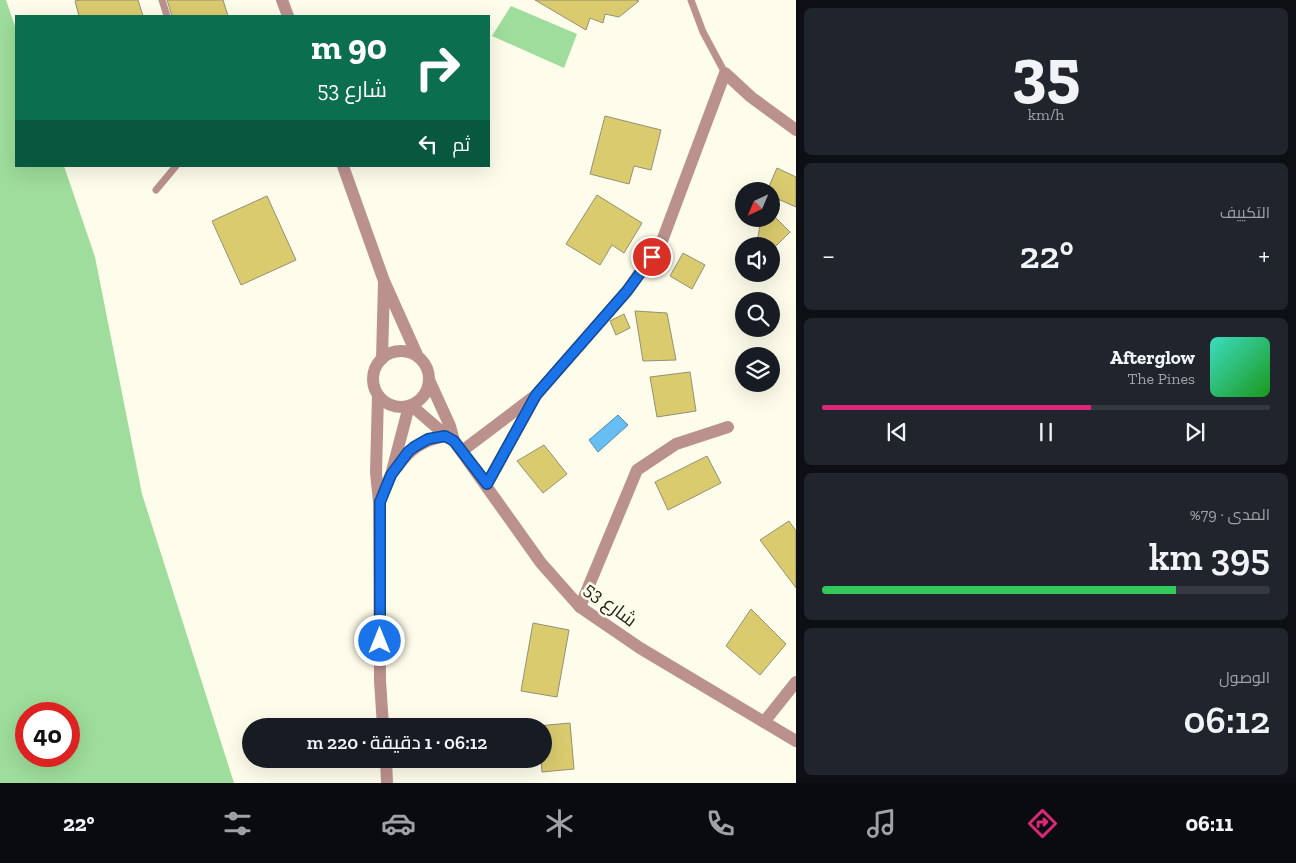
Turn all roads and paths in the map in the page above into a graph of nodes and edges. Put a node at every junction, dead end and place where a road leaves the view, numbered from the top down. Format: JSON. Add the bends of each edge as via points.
{"nodes":[{"id":1,"x":162,"y":0,"type":"edge"},
{"id":2,"x":282,"y":0,"type":"edge"},
{"id":3,"x":691,"y":0,"type":"edge"},
{"id":4,"x":167,"y":15,"type":"edge"},
{"id":5,"x":288,"y":15,"type":"edge"},
{"id":6,"x":725,"y":73,"type":"junction"},
{"id":7,"x":796,"y":130,"type":"edge"},
{"id":8,"x":175,"y":167,"type":"edge"},
{"id":9,"x":343,"y":167,"type":"edge"},
{"id":10,"x":156,"y":190,"type":"dead end"},
{"id":11,"x":384,"y":281,"type":"junction"},
{"id":12,"x":418,"y":356,"type":"junction"},
{"id":13,"x":382,"y":359,"type":"junction"},
{"id":14,"x":430,"y":382,"type":"junction"},
{"id":15,"x":378,"y":395,"type":"junction"},
{"id":16,"x":536,"y":395,"type":"junction"},
{"id":17,"x":410,"y":406,"type":"junction"},
{"id":18,"x":728,"y":427,"type":"dead end"},
{"id":19,"x":454,"y":443,"type":"junction"},
{"id":20,"x":391,"y":475,"type":"junction"},
{"id":21,"x":487,"y":484,"type":"junction"},
{"id":22,"x":380,"y":502,"type":"junction"},
{"id":23,"x":580,"y":607,"type":"junction"},
{"id":24,"x":796,"y":682,"type":"edge"},
{"id":25,"x":382,"y":718,"type":"edge"},
{"id":26,"x":764,"y":722,"type":"junction"},
{"id":27,"x":796,"y":741,"type":"edge"},
{"id":28,"x":386,"y":768,"type":"edge"},
{"id":29,"x":387,"y":783,"type":"edge"}],
"edges":[{"from":1,"to":4,"type":"lane"},
{"from":2,"to":5,"type":"street"},
{"from":3,"to":6,"type":"lane","via":[[703,32]]},
{"from":6,"to":7,"type":"street","via":[[751,98]]},
{"from":6,"to":16,"type":"street","via":[[662,241],[627,291]]},
{"from":8,"to":10,"type":"lane"},
{"from":9,"to":11,"type":"street"},
{"from":11,"to":12,"type":"street"},
{"from":11,"to":13,"type":"street"},
{"from":12,"to":13,"type":"street","via":[[406,351],[393,352]]},
{"from":12,"to":14,"type":"street","via":[[425,363]]},
{"from":13,"to":15,"type":"street","via":[[375,369],[373,382]]},
{"from":14,"to":17,"type":"street","via":[[421,400]]},
{"from":14,"to":19,"type":"street","via":[[450,426]]},
{"from":15,"to":17,"type":"street","via":[[397,407]]},
{"from":15,"to":22,"type":"street","via":[[376,473]]},
{"from":16,"to":19,"type":"street"},
{"from":16,"to":21,"type":"street"},
{"from":17,"to":19,"type":"street"},
{"from":17,"to":20,"type":"street"},
{"from":18,"to":23,"type":"street","via":[[676,444],[637,470]]},
{"from":19,"to":20,"type":"street","via":[[428,439],[408,452]]},
{"from":19,"to":21,"type":"street","name":"شارع 53"},
{"from":20,"to":22,"type":"street"},
{"from":21,"to":23,"type":"street","name":"شارع 53","via":[[540,563]]},
{"from":22,"to":25,"type":"street"},
{"from":23,"to":26,"type":"street","name":"شارع 53","via":[[640,648]]},
{"from":24,"to":26,"type":"street"},
{"from":26,"to":27,"type":"street","name":"شارع 53"},
{"from":28,"to":29,"type":"street"}]}
